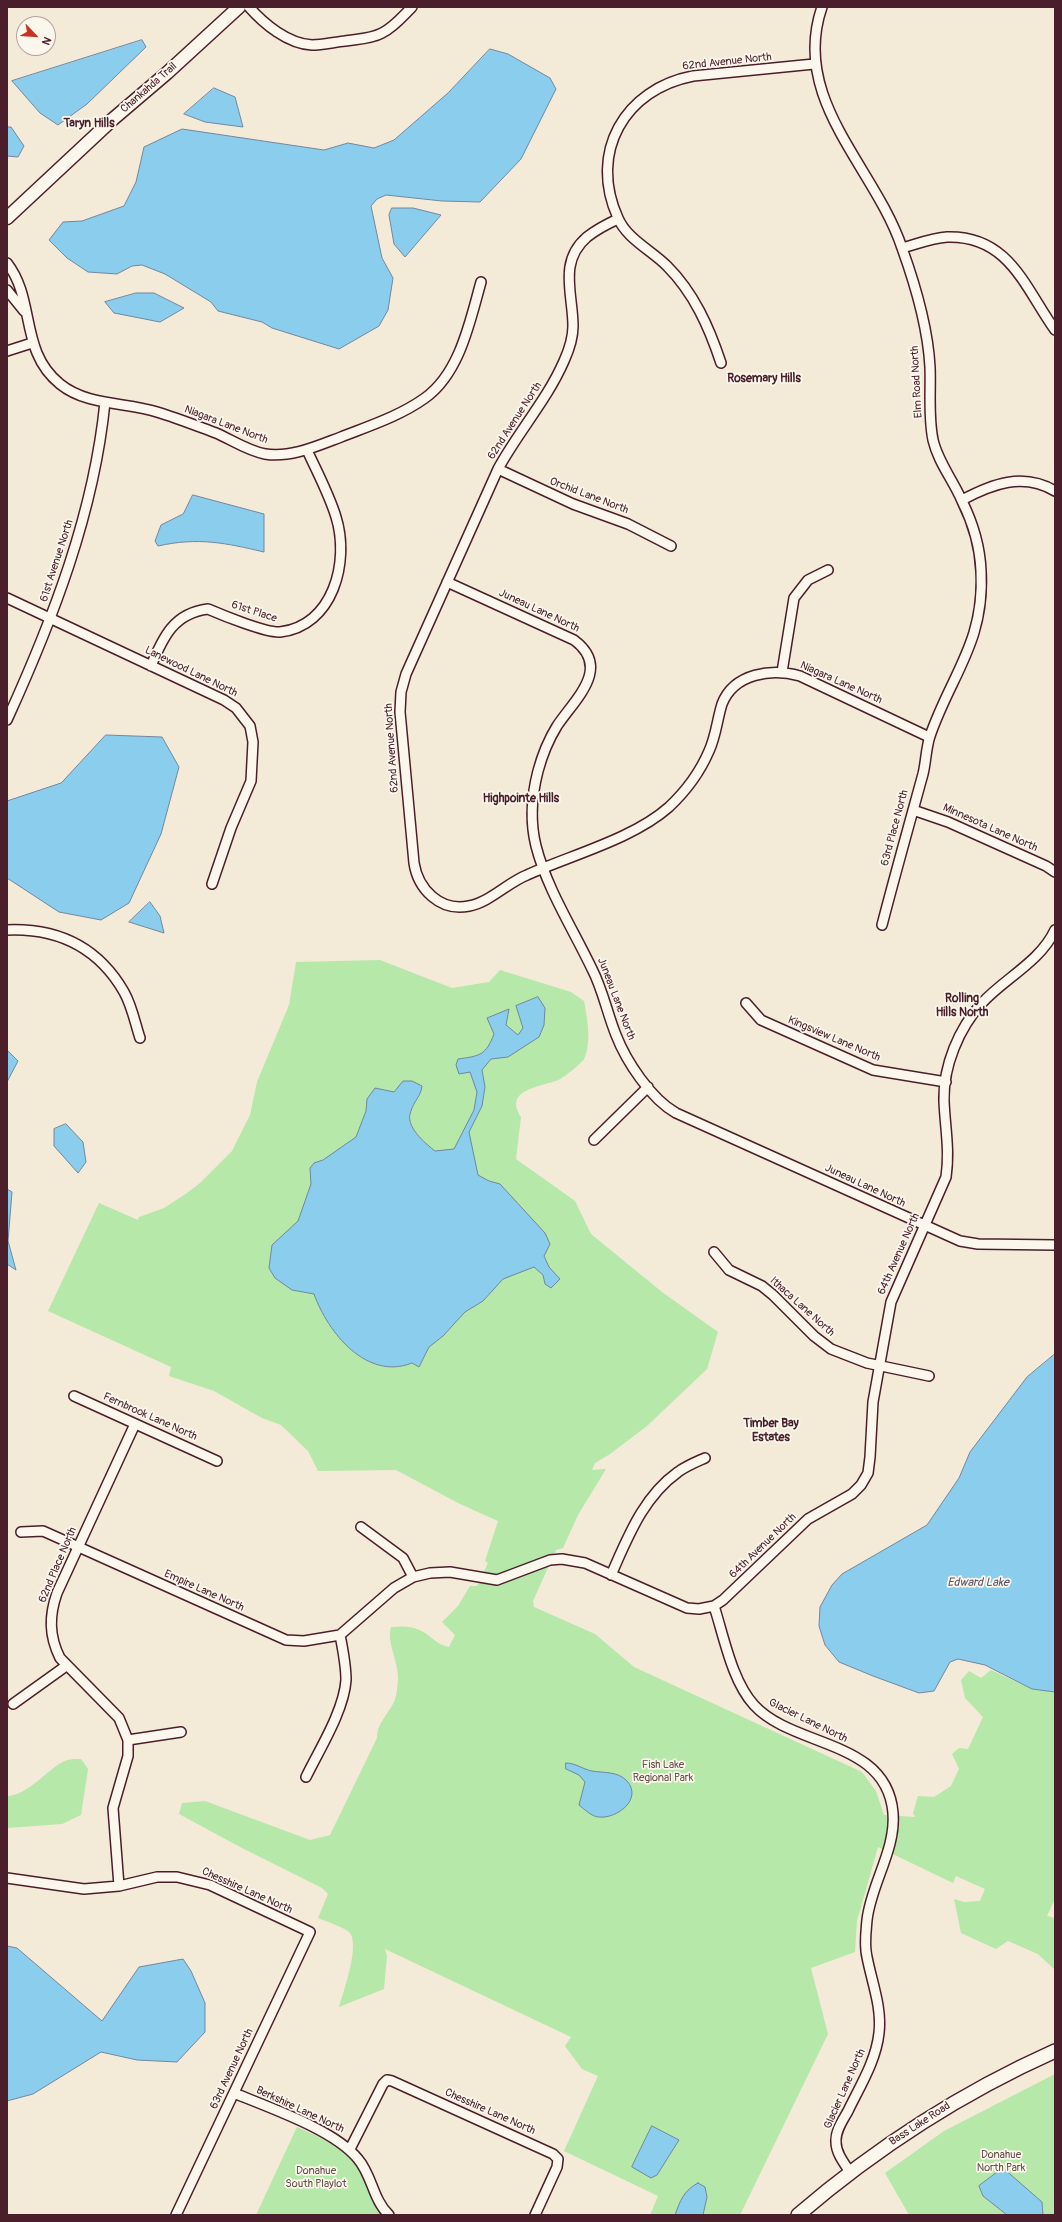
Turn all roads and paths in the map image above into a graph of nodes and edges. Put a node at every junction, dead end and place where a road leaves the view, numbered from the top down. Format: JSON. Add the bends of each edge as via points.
{"nodes":[{"id":1,"x":239,"y":7,"type":"edge"},
{"id":2,"x":249,"y":7,"type":"edge"},
{"id":3,"x":412,"y":7,"type":"edge"},
{"id":4,"x":822,"y":7,"type":"edge"},
{"id":5,"x":814,"y":64,"type":"junction"},
{"id":6,"x":7,"y":218,"type":"edge"},
{"id":7,"x":618,"y":219,"type":"junction"},
{"id":8,"x":902,"y":248,"type":"junction"},
{"id":9,"x":7,"y":263,"type":"edge"},
{"id":10,"x":481,"y":282,"type":"dead end"},
{"id":11,"x":7,"y":290,"type":"edge"},
{"id":12,"x":25,"y":312,"type":"junction"},
{"id":13,"x":1051,"y":317,"type":"edge"},
{"id":14,"x":1055,"y":330,"type":"edge"},
{"id":15,"x":32,"y":343,"type":"junction"},
{"id":16,"x":7,"y":351,"type":"edge"},
{"id":17,"x":721,"y":363,"type":"dead end"},
{"id":18,"x":105,"y":402,"type":"junction"},
{"id":19,"x":307,"y":450,"type":"junction"},
{"id":20,"x":498,"y":470,"type":"junction"},
{"id":21,"x":1055,"y":491,"type":"edge"},
{"id":22,"x":962,"y":500,"type":"junction"},
{"id":23,"x":671,"y":546,"type":"dead end"},
{"id":24,"x":828,"y":570,"type":"dead end"},
{"id":25,"x":447,"y":582,"type":"junction"},
{"id":26,"x":7,"y":598,"type":"edge"},
{"id":27,"x":51,"y":618,"type":"junction"},
{"id":28,"x":151,"y":666,"type":"junction"},
{"id":29,"x":782,"y":672,"type":"junction"},
{"id":30,"x":7,"y":720,"type":"edge"},
{"id":31,"x":929,"y":737,"type":"junction"},
{"id":32,"x":912,"y":810,"type":"junction"},
{"id":33,"x":543,"y":868,"type":"junction"},
{"id":34,"x":1055,"y":872,"type":"edge"},
{"id":35,"x":212,"y":884,"type":"dead end"},
{"id":36,"x":882,"y":925,"type":"dead end"},
{"id":37,"x":7,"y":930,"type":"edge"},
{"id":38,"x":1055,"y":930,"type":"edge"},
{"id":39,"x":746,"y":1003,"type":"dead end"},
{"id":40,"x":140,"y":1038,"type":"dead end"},
{"id":41,"x":946,"y":1082,"type":"junction"},
{"id":42,"x":648,"y":1087,"type":"junction"},
{"id":43,"x":594,"y":1140,"type":"dead end"},
{"id":44,"x":924,"y":1226,"type":"junction"},
{"id":45,"x":1055,"y":1245,"type":"edge"},
{"id":46,"x":714,"y":1252,"type":"dead end"},
{"id":47,"x":879,"y":1366,"type":"junction"},
{"id":48,"x":929,"y":1376,"type":"dead end"},
{"id":49,"x":74,"y":1396,"type":"dead end"},
{"id":50,"x":135,"y":1424,"type":"junction"},
{"id":51,"x":705,"y":1458,"type":"dead end"},
{"id":52,"x":217,"y":1461,"type":"dead end"},
{"id":53,"x":361,"y":1527,"type":"dead end"},
{"id":54,"x":21,"y":1532,"type":"dead end"},
{"id":55,"x":79,"y":1547,"type":"junction"},
{"id":56,"x":611,"y":1575,"type":"junction"},
{"id":57,"x":413,"y":1578,"type":"junction"},
{"id":58,"x":714,"y":1606,"type":"junction"},
{"id":59,"x":340,"y":1635,"type":"junction"},
{"id":60,"x":66,"y":1666,"type":"junction"},
{"id":61,"x":13,"y":1704,"type":"dead end"},
{"id":62,"x":181,"y":1732,"type":"dead end"},
{"id":63,"x":128,"y":1740,"type":"junction"},
{"id":64,"x":306,"y":1777,"type":"dead end"},
{"id":65,"x":7,"y":1878,"type":"edge"},
{"id":66,"x":120,"y":1886,"type":"junction"},
{"id":67,"x":310,"y":1932,"type":"joint"},
{"id":68,"x":1055,"y":2051,"type":"edge"},
{"id":69,"x":234,"y":2093,"type":"junction"},
{"id":70,"x":350,"y":2149,"type":"junction"},
{"id":71,"x":850,"y":2172,"type":"junction"},
{"id":72,"x":176,"y":2215,"type":"edge"},
{"id":73,"x":389,"y":2215,"type":"edge"},
{"id":74,"x":535,"y":2215,"type":"edge"},
{"id":75,"x":798,"y":2215,"type":"edge"}],
"edges":[{"from":1,"to":6,"type":"street","name":"Chankahda Trail"},
{"from":2,"to":3,"type":"street","via":[[265,23],[279,32],[296,42],[312,45],[381,34]]},
{"from":4,"to":5,"type":"street","name":"Elm Road North","via":[[815,36]]},
{"from":5,"to":7,"type":"street","name":"62nd Avenue North","via":[[693,76],[674,80],[641,99],[617,129],[611,146],[608,184]]},
{"from":5,"to":8,"type":"street","name":"Elm Road North","via":[[823,98],[885,210]]},
{"from":7,"to":17,"type":"street","via":[[685,287],[703,317]]},
{"from":7,"to":20,"type":"street","name":"62nd Avenue North","via":[[586,238],[571,260],[568,286],[573,328],[568,349],[553,384],[509,449]]},
{"from":8,"to":13,"type":"street","via":[[946,237],[972,239],[990,246],[1016,269]]},
{"from":8,"to":22,"type":"street","name":"Elm Road North","via":[[928,346],[932,437],[941,462]]},
{"from":9,"to":12,"type":"street","name":"Niagara Lane North","via":[[17,278]]},
{"from":10,"to":19,"type":"street","name":"Niagara Lane North","via":[[458,352],[440,384],[425,398],[404,411]]},
{"from":11,"to":12,"type":"street","name":"Niagara Lane North"},
{"from":12,"to":15,"type":"street","name":"Niagara Lane North"},
{"from":13,"to":14,"type":"street"},
{"from":15,"to":16,"type":"street"},
{"from":15,"to":18,"type":"street","name":"Niagara Lane North","via":[[51,376],[60,384],[79,395]]},
{"from":18,"to":19,"type":"street","name":"Niagara Lane North","via":[[157,412],[264,454],[286,454]]},
{"from":18,"to":27,"type":"street","name":"61st Avenue North","via":[[90,491]]},
{"from":19,"to":28,"type":"street","name":"61st Place","via":[[336,517],[340,535],[336,585],[325,607],[307,623],[278,632],[208,609],[197,610],[175,622]]},
{"from":20,"to":23,"type":"street","name":"Orchid Lane North","via":[[573,504],[628,524]]},
{"from":20,"to":25,"type":"street","name":"62nd Avenue North"},
{"from":21,"to":22,"type":"street","via":[[1032,482],[1011,481],[990,486]]},
{"from":22,"to":31,"type":"street","name":"Elm Road North","via":[[978,546],[982,593],[979,617],[973,640]]},
{"from":24,"to":29,"type":"street","via":[[808,580],[794,598]]},
{"from":25,"to":33,"type":"street","name":"Juneau Lane North","via":[[574,640],[587,652],[591,661],[591,670],[582,692],[557,727],[538,771],[532,820],[535,844]]},
{"from":25,"to":33,"type":"street","name":"62nd Avenue North","via":[[413,655],[401,692],[401,731],[416,876],[431,897],[443,903],[468,906],[481,902],[509,884]]},
{"from":26,"to":27,"type":"street","name":"Lanewood Lane North"},
{"from":27,"to":28,"type":"street","name":"Lanewood Lane North"},
{"from":27,"to":30,"type":"street","name":"61st Avenue North"},
{"from":28,"to":35,"type":"street","name":"Lanewood Lane North","via":[[236,708],[250,726],[253,742],[251,781],[231,828]]},
{"from":29,"to":31,"type":"street","name":"Niagara Lane North","via":[[800,676]]},
{"from":29,"to":33,"type":"street","name":"Niagara Lane North","via":[[755,674],[731,691],[723,702],[710,751],[685,790],[668,807],[628,832]]},
{"from":31,"to":32,"type":"street","name":"63rd Place North","via":[[924,771]]},
{"from":32,"to":34,"type":"street","name":"Minnesota Lane North","via":[[948,822]]},
{"from":32,"to":36,"type":"street","name":"63rd Place North"},
{"from":33,"to":42,"type":"street","name":"Juneau Lane North","via":[[596,977],[623,1050]]},
{"from":37,"to":40,"type":"street","via":[[56,935],[78,944],[93,955],[112,974],[124,993]]},
{"from":38,"to":41,"type":"street","name":"64th Avenue North","via":[[1045,947],[981,1004],[969,1020],[951,1056]]},
{"from":39,"to":41,"type":"street","name":"Kingsview Lane North","via":[[761,1020],[873,1070]]},
{"from":41,"to":44,"type":"street","name":"64th Avenue North","via":[[944,1099],[949,1158],[946,1176]]},
{"from":42,"to":43,"type":"street"},
{"from":42,"to":44,"type":"street","name":"Juneau Lane North","via":[[659,1101],[676,1113]]},
{"from":44,"to":45,"type":"street","name":"Juneau Lane North","via":[[960,1241],[978,1244]]},
{"from":44,"to":47,"type":"street","name":"64th Avenue North","via":[[891,1302]]},
{"from":46,"to":47,"type":"street","name":"Ithaca Lane North","via":[[729,1270],[762,1286],[773,1295],[814,1336],[831,1349],[850,1358]]},
{"from":47,"to":48,"type":"street","name":"Ithaca Lane North"},
{"from":47,"to":58,"type":"street","name":"64th Avenue North","via":[[873,1402],[868,1473],[861,1485],[852,1494],[808,1519],[732,1593]]},
{"from":49,"to":50,"type":"street","name":"Fernbrook Lane North"},
{"from":50,"to":52,"type":"street","name":"Fernbrook Lane North"},
{"from":50,"to":55,"type":"street","name":"62nd Place North"},
{"from":51,"to":56,"type":"street","via":[[679,1471],[652,1497],[641,1512]]},
{"from":53,"to":57,"type":"street","via":[[403,1558]]},
{"from":54,"to":55,"type":"street","name":"Empire Lane North","via":[[43,1531]]},
{"from":55,"to":59,"type":"street","name":"Empire Lane North","via":[[286,1640],[304,1642]]},
{"from":55,"to":60,"type":"street","name":"62nd Place North","via":[[57,1593],[50,1620],[54,1647]]},
{"from":56,"to":57,"type":"street","via":[[585,1563],[562,1559],[550,1560],[497,1580],[450,1572],[430,1573]]},
{"from":56,"to":58,"type":"street","via":[[687,1608]]},
{"from":57,"to":59,"type":"street","name":"Empire Lane North","via":[[394,1588]]},
{"from":58,"to":71,"type":"street","name":"Glacier Lane North","via":[[737,1677],[754,1705],[776,1721],[856,1756],[878,1775],[891,1800],[892,1830],[872,1900],[866,1937],[866,1956],[879,2013],[879,2033],[868,2070],[836,2137],[837,2150]]},
{"from":59,"to":64,"type":"street","via":[[346,1682],[337,1712]]},
{"from":60,"to":61,"type":"street"},
{"from":60,"to":63,"type":"street","name":"62nd Place North","via":[[119,1718]]},
{"from":62,"to":63,"type":"street"},
{"from":63,"to":66,"type":"street","name":"62nd Place North","via":[[128,1756],[113,1808]]},
{"from":65,"to":66,"type":"street","name":"Chesshire Lane North","via":[[84,1889]]},
{"from":66,"to":67,"type":"street","name":"Chesshire Lane North","via":[[157,1878],[177,1877],[193,1880],[210,1885]]},
{"from":67,"to":69,"type":"street","name":"63rd Avenue North"},
{"from":68,"to":71,"type":"main road","name":"Bass Lake Road","via":[[1003,2075],[937,2112]]},
{"from":69,"to":70,"type":"street","name":"Berkshire Lane North","via":[[331,2136]]},
{"from":69,"to":72,"type":"street","name":"63rd Avenue North"},
{"from":70,"to":73,"type":"street","name":"Berkshire Lane North","via":[[367,2171],[380,2203]]},
{"from":70,"to":74,"type":"street","name":"Chesshire Lane North","via":[[383,2084],[387,2080],[392,2081],[553,2154],[558,2159],[557,2167]]},
{"from":71,"to":75,"type":"main road","name":"Bass Lake Road"}]}
